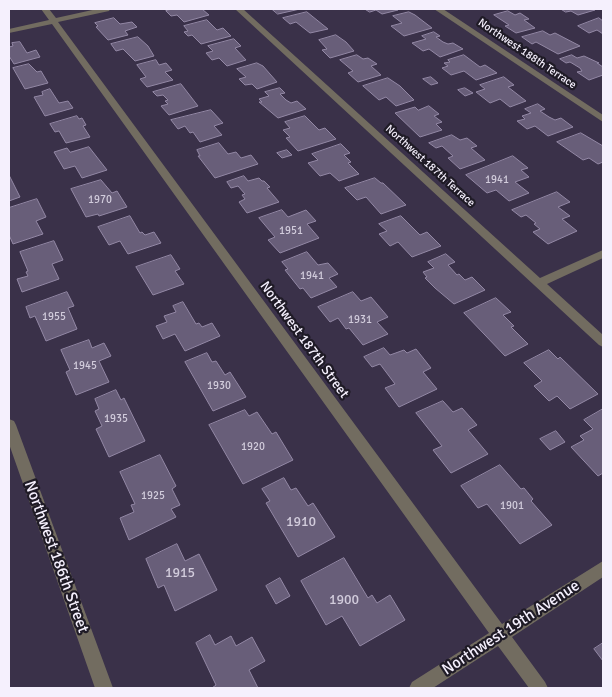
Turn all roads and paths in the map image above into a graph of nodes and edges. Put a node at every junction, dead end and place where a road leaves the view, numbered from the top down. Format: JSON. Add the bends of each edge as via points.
{"nodes":[{"id":1,"x":45,"y":9,"type":"edge"},
{"id":2,"x":106,"y":9,"type":"edge"},
{"id":3,"x":239,"y":9,"type":"edge"},
{"id":4,"x":438,"y":9,"type":"edge"},
{"id":5,"x":53,"y":20,"type":"junction"},
{"id":6,"x":9,"y":31,"type":"edge"},
{"id":7,"x":603,"y":119,"type":"edge"},
{"id":8,"x":603,"y":254,"type":"edge"},
{"id":9,"x":539,"y":283,"type":"junction"},
{"id":10,"x":603,"y":342,"type":"edge"},
{"id":11,"x":9,"y":425,"type":"edge"},
{"id":12,"x":603,"y":568,"type":"edge"},
{"id":13,"x":501,"y":635,"type":"junction"},
{"id":14,"x":104,"y":688,"type":"edge"},
{"id":15,"x":418,"y":688,"type":"edge"},
{"id":16,"x":539,"y":688,"type":"edge"}],
"edges":[{"from":1,"to":5,"type":"street","name":"Northwest 187th Street"},
{"from":2,"to":5,"type":"street"},
{"from":3,"to":9,"type":"street","name":"Northwest 187th Terrace"},
{"from":4,"to":7,"type":"street","name":"Northwest 188th Terrace"},
{"from":5,"to":6,"type":"street"},
{"from":5,"to":13,"type":"street","name":"Northwest 187th Street"},
{"from":8,"to":9,"type":"street"},
{"from":9,"to":10,"type":"street","name":"Northwest 187th Terrace"},
{"from":11,"to":14,"type":"street","name":"Northwest 186th Street"},
{"from":12,"to":13,"type":"street","name":"Northwest 19th Avenue"},
{"from":13,"to":15,"type":"street","name":"Northwest 19th Avenue"},
{"from":13,"to":16,"type":"street","name":"Northwest 187th Street"}]}
